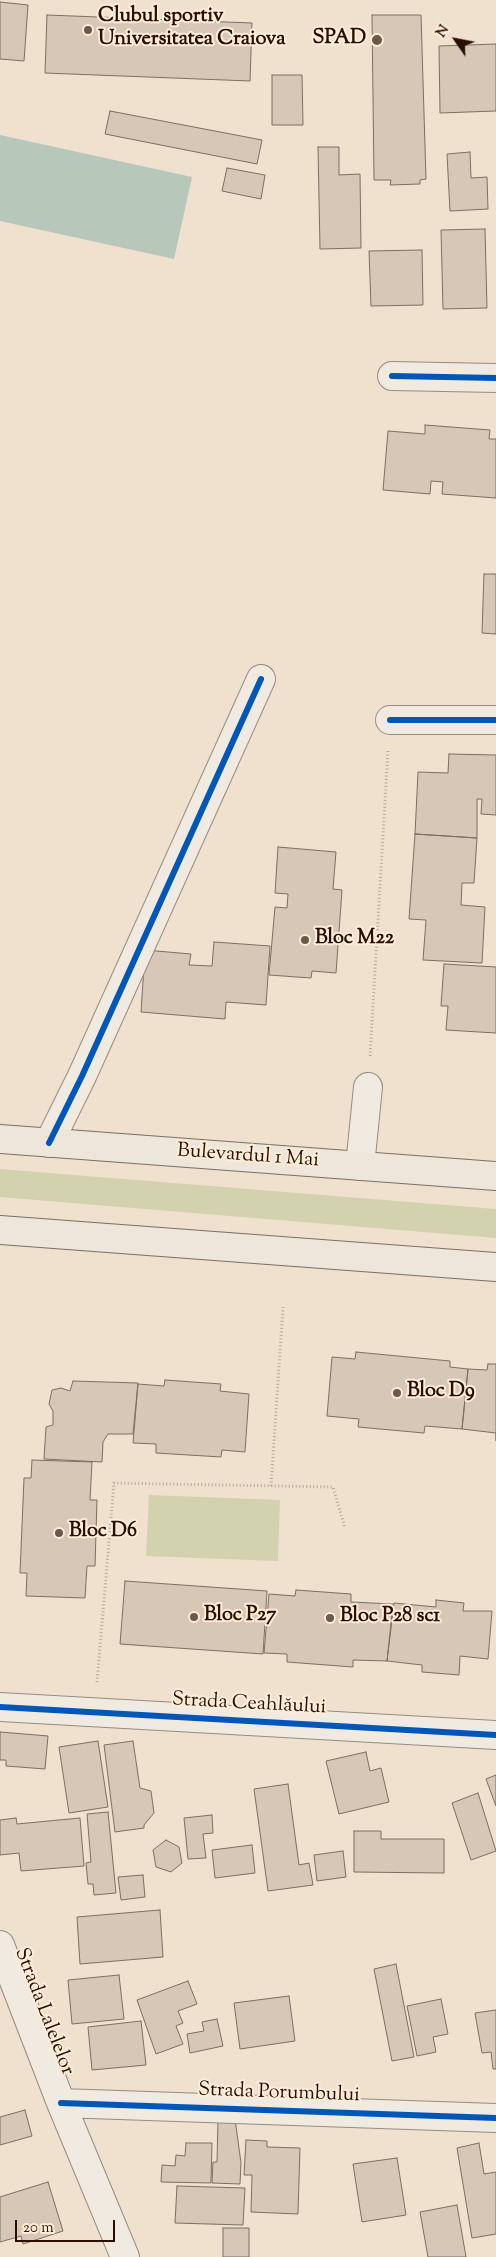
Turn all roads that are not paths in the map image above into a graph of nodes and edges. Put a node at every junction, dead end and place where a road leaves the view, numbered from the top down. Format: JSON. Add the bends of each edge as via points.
{"nodes":[{"id":1,"x":392,"y":376,"type":"dead end"},
{"id":2,"x":496,"y":378,"type":"edge"},
{"id":3,"x":261,"y":679,"type":"dead end"},
{"id":4,"x":390,"y":720,"type":"road end"},
{"id":5,"x":496,"y":720,"type":"edge"},
{"id":6,"x":368,"y":1087,"type":"road end"},
{"id":7,"x":0,"y":1140,"type":"edge"},
{"id":8,"x":49,"y":1143,"type":"junction"},
{"id":9,"x":360,"y":1166,"type":"junction"},
{"id":10,"x":496,"y":1176,"type":"edge"},
{"id":11,"x":0,"y":1230,"type":"edge"},
{"id":12,"x":496,"y":1267,"type":"edge"},
{"id":13,"x":0,"y":1707,"type":"edge"},
{"id":14,"x":496,"y":1735,"type":"edge"},
{"id":15,"x":0,"y":1946,"type":"edge"},
{"id":16,"x":61,"y":2103,"type":"junction"},
{"id":17,"x":496,"y":2118,"type":"edge"},
{"id":18,"x":125,"y":2257,"type":"edge"}],
"edges":[{"from":1,"to":2,"type":"street"},
{"from":3,"to":8,"type":"street"},
{"from":4,"to":5,"type":"street"},
{"from":6,"to":9,"type":"street"},
{"from":7,"to":8,"type":"main road","name":"Bulevardul 1 Mai"},
{"from":8,"to":9,"type":"main road","name":"Bulevardul 1 Mai"},
{"from":9,"to":10,"type":"main road","name":"Bulevardul 1 Mai"},
{"from":11,"to":12,"type":"main road"},
{"from":13,"to":14,"type":"street","name":"Strada Ceahlăului"},
{"from":15,"to":16,"type":"street","name":"Strada Lalelelor"},
{"from":16,"to":17,"type":"street","name":"Strada Porumbului"},
{"from":16,"to":18,"type":"street","name":"Strada Lalelelor"}]}
